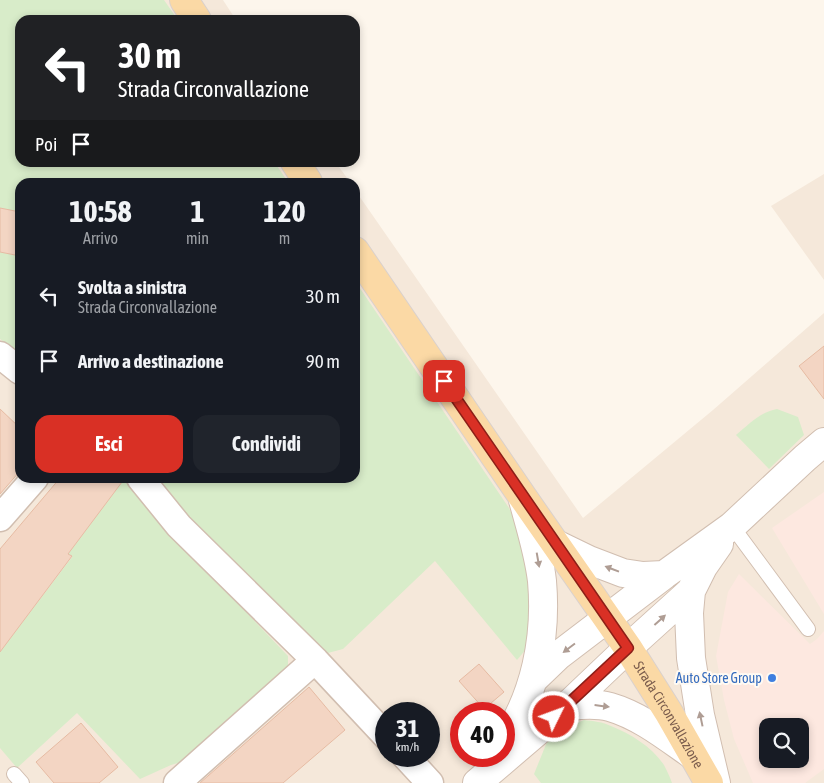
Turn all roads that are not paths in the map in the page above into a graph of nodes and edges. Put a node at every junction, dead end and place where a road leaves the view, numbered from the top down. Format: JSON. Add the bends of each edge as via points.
{"nodes":[{"id":1,"x":184,"y":0,"type":"edge"},
{"id":2,"x":194,"y":15,"type":"edge"},
{"id":3,"x":298,"y":167,"type":"edge"},
{"id":4,"x":305,"y":178,"type":"edge"},
{"id":5,"x":360,"y":258,"type":"edge"},
{"id":6,"x":0,"y":355,"type":"edge"},
{"id":7,"x":15,"y":367,"type":"edge"},
{"id":8,"x":824,"y":442,"type":"edge"},
{"id":9,"x":31,"y":483,"type":"edge"},
{"id":10,"x":144,"y":483,"type":"edge"},
{"id":11,"x":522,"y":496,"type":"junction"},
{"id":12,"x":0,"y":518,"type":"edge"},
{"id":13,"x":732,"y":526,"type":"junction"},
{"id":14,"x":556,"y":544,"type":"junction"},
{"id":15,"x":664,"y":575,"type":"junction"},
{"id":16,"x":691,"y":591,"type":"junction"},
{"id":17,"x":608,"y":619,"type":"junction"},
{"id":18,"x":808,"y":629,"type":"dead end"},
{"id":19,"x":628,"y":648,"type":"junction"},
{"id":20,"x":315,"y":660,"type":"junction"},
{"id":21,"x":533,"y":680,"type":"junction"},
{"id":22,"x":567,"y":706,"type":"junction"},
{"id":23,"x":375,"y":724,"type":"edge"},
{"id":24,"x":515,"y":724,"type":"edge"},
{"id":25,"x":694,"y":756,"type":"junction"},
{"id":26,"x":415,"y":767,"type":"edge"},
{"id":27,"x":487,"y":767,"type":"edge"},
{"id":28,"x":177,"y":783,"type":"edge"},
{"id":29,"x":430,"y":783,"type":"edge"},
{"id":30,"x":477,"y":783,"type":"edge"},
{"id":31,"x":709,"y":783,"type":"edge"},
{"id":32,"x":716,"y":783,"type":"edge"}],
"edges":[{"from":1,"to":2,"type":"main road"},
{"from":3,"to":4,"type":"main road"},
{"from":5,"to":11,"type":"main road","name":"Strada Circonvallazione"},
{"from":6,"to":7,"type":"street"},
{"from":8,"to":13,"type":"street"},
{"from":9,"to":12,"type":"street"},
{"from":10,"to":20,"type":"street","via":[[178,526]]},
{"from":11,"to":14,"type":"main road","name":"Strada Circonvallazione"},
{"from":11,"to":21,"type":"street","one_way":true,"via":[[542,581],[542,630]]},
{"from":13,"to":15,"type":"street"},
{"from":13,"to":16,"type":"street","via":[[703,566]]},
{"from":13,"to":18,"type":"lane"},
{"from":15,"to":14,"type":"street","one_way":true,"via":[[623,573]]},
{"from":14,"to":17,"type":"main road","name":"Strada Circonvallazione"},
{"from":15,"to":17,"type":"street"},
{"from":19,"to":16,"type":"street","one_way":true},
{"from":32,"to":16,"type":"street","one_way":true,"via":[[691,658]]},
{"from":17,"to":19,"type":"main road","name":"Strada Circonvallazione"},
{"from":17,"to":21,"type":"street","one_way":true,"via":[[559,655]]},
{"from":19,"to":22,"type":"street"},
{"from":19,"to":25,"type":"main road","name":"Strada Circonvallazione"},
{"from":20,"to":23,"type":"street"},
{"from":20,"to":28,"type":"street"},
{"from":21,"to":24,"type":"street"},
{"from":22,"to":25,"type":"street","one_way":true,"via":[[608,706],[616,709],[638,718]]},
{"from":22,"to":30,"type":"street"},
{"from":25,"to":31,"type":"main road","name":"Strada Circonvallazione"},
{"from":26,"to":29,"type":"street"},
{"from":27,"to":30,"type":"street"}]}
